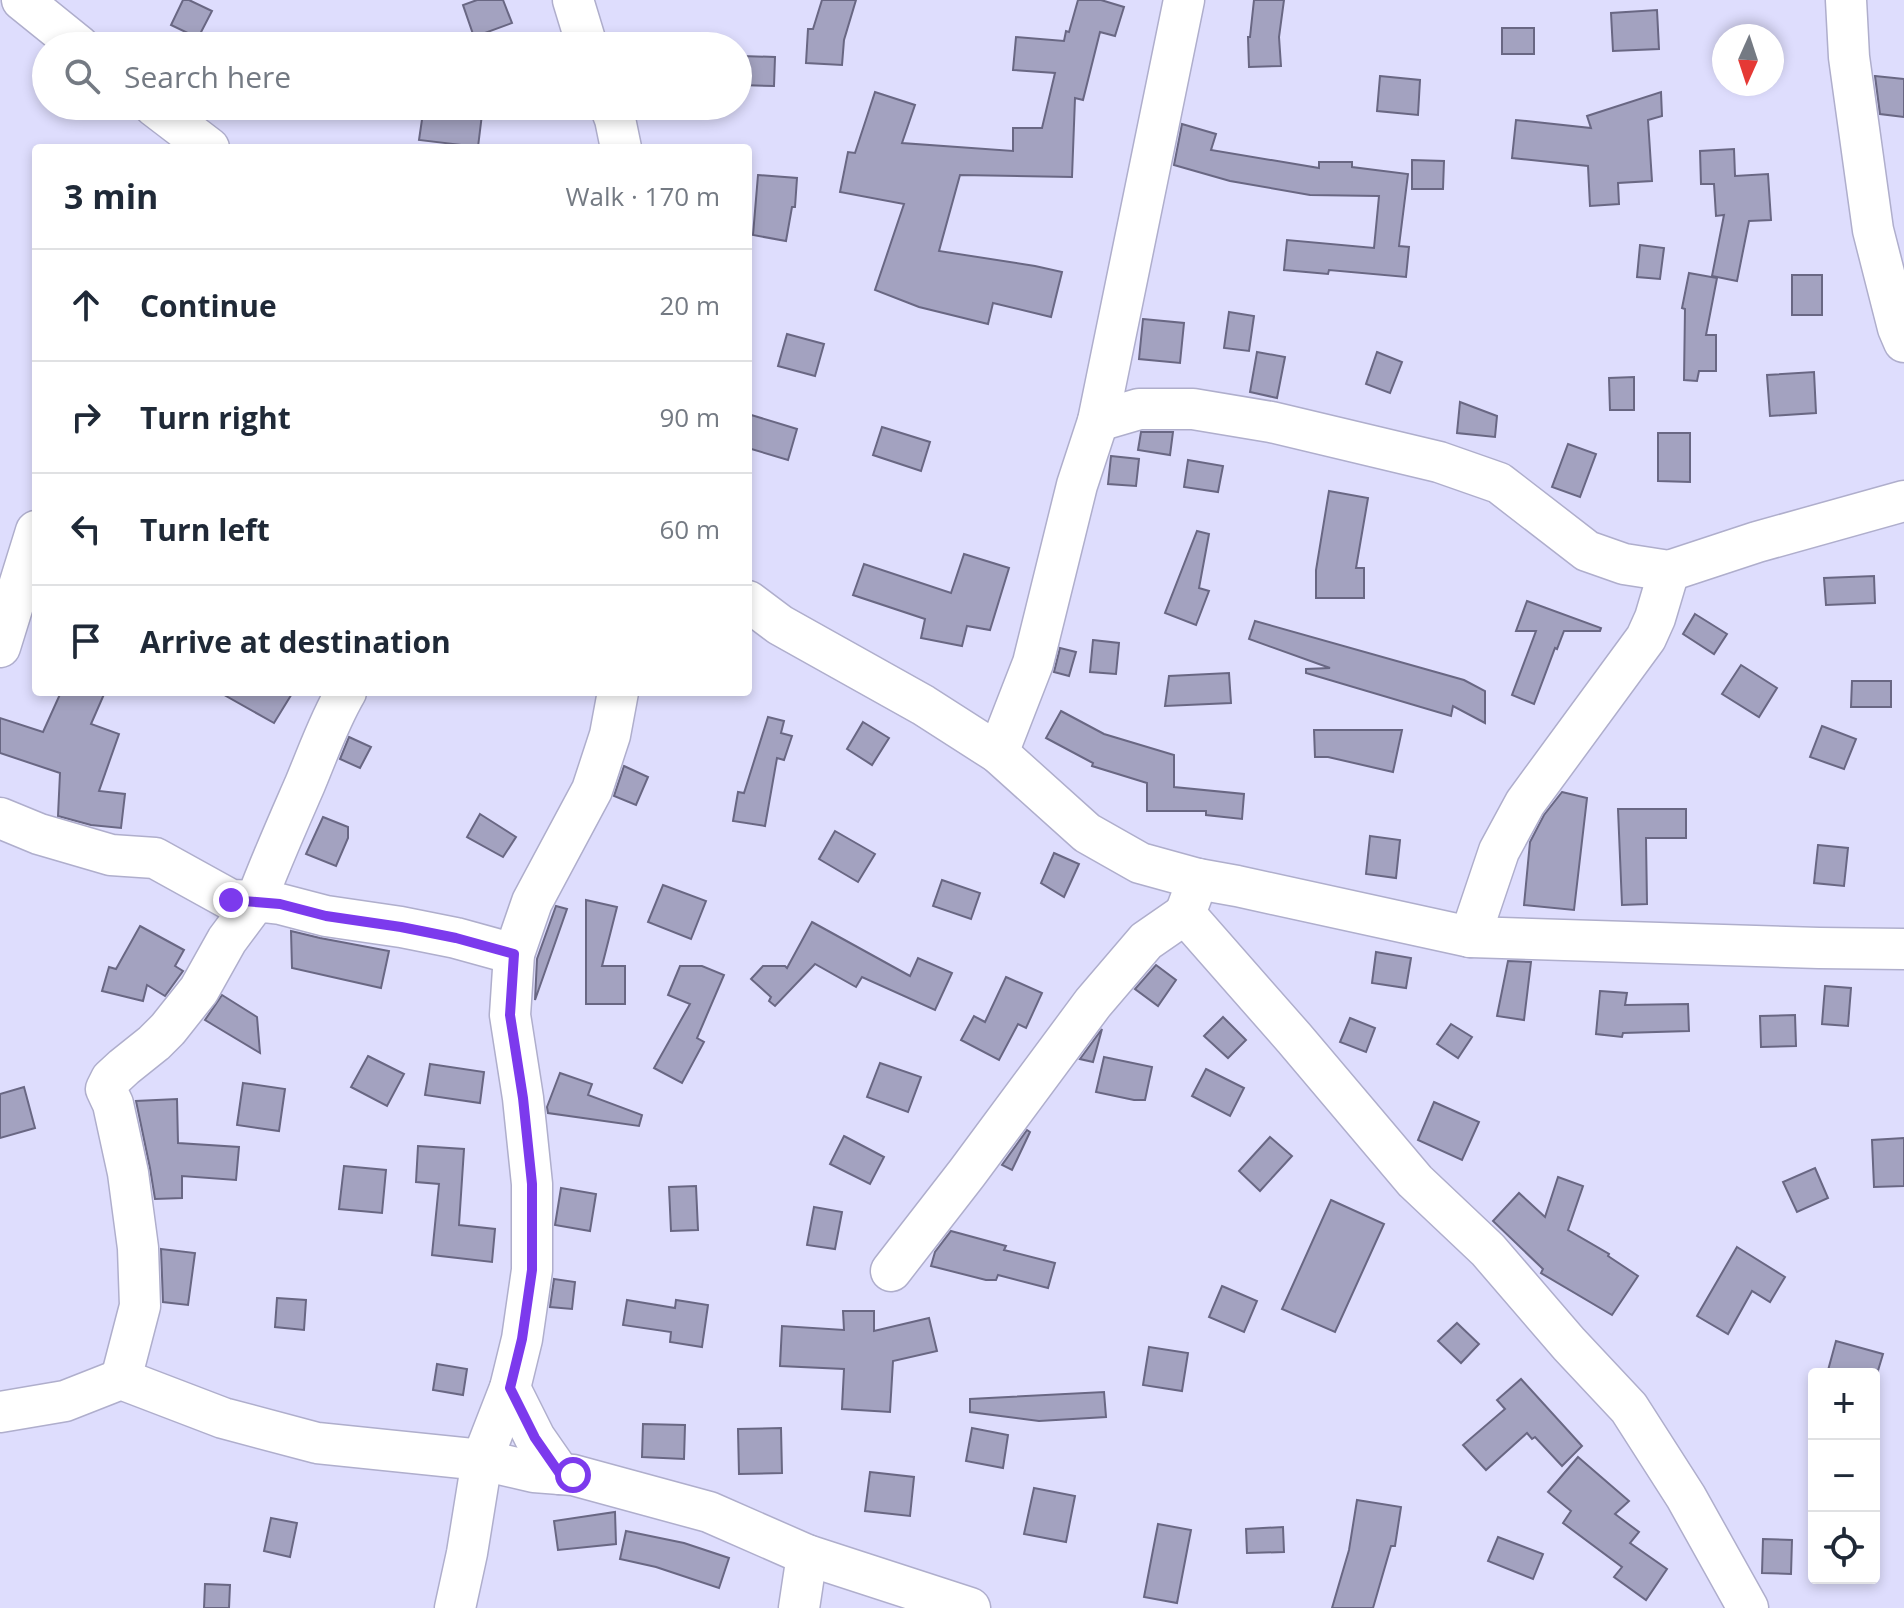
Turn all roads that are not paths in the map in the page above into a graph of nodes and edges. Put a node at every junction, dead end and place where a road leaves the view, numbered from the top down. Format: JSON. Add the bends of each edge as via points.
{"nodes":[{"id":1,"x":22,"y":0,"type":"edge"},
{"id":2,"x":573,"y":0,"type":"edge"},
{"id":3,"x":1184,"y":0,"type":"edge"},
{"id":4,"x":1846,"y":0,"type":"edge"},
{"id":5,"x":62,"y":32,"type":"edge"},
{"id":6,"x":583,"y":32,"type":"edge"},
{"id":7,"x":615,"y":120,"type":"edge"},
{"id":8,"x":620,"y":144,"type":"edge"},
{"id":9,"x":1904,"y":342,"type":"edge"},
{"id":10,"x":1098,"y":421,"type":"junction"},
{"id":11,"x":1904,"y":501,"type":"edge"},
{"id":12,"x":32,"y":544,"type":"edge"},
{"id":13,"x":1669,"y":571,"type":"junction"},
{"id":14,"x":752,"y":604,"type":"edge"},
{"id":15,"x":0,"y":647,"type":"edge"},
{"id":16,"x":344,"y":696,"type":"edge"},
{"id":17,"x":617,"y":696,"type":"edge"},
{"id":18,"x":998,"y":753,"type":"junction"},
{"id":19,"x":0,"y":818,"type":"edge"},
{"id":20,"x":1191,"y":897,"type":"junction"},
{"id":21,"x":256,"y":901,"type":"junction"},
{"id":22,"x":1470,"y":937,"type":"junction"},
{"id":23,"x":1904,"y":949,"type":"edge"},
{"id":24,"x":514,"y":954,"type":"junction"},
{"id":25,"x":891,"y":1271,"type":"dead end"},
{"id":26,"x":121,"y":1379,"type":"junction"},
{"id":27,"x":510,"y":1388,"type":"junction"},
{"id":28,"x":0,"y":1412,"type":"edge"},
{"id":29,"x":482,"y":1460,"type":"junction"},
{"id":30,"x":560,"y":1474,"type":"junction"},
{"id":31,"x":807,"y":1555,"type":"junction"},
{"id":32,"x":455,"y":1608,"type":"edge"},
{"id":33,"x":799,"y":1608,"type":"edge"},
{"id":34,"x":970,"y":1608,"type":"edge"},
{"id":35,"x":1748,"y":1608,"type":"edge"}],
"edges":[{"from":1,"to":5,"type":"street"},
{"from":2,"to":6,"type":"street"},
{"from":3,"to":10,"type":"street"},
{"from":4,"to":9,"type":"street","via":[[1873,230]]},
{"from":7,"to":8,"type":"street"},
{"from":10,"to":13,"type":"street","via":[[1139,409],[1193,409],[1439,462],[1499,483],[1587,551]]},
{"from":10,"to":18,"type":"street","via":[[1033,663]]},
{"from":11,"to":13,"type":"street"},
{"from":12,"to":15,"type":"street"},
{"from":13,"to":22,"type":"street","via":[[1646,638],[1525,803],[1499,851]]},
{"from":14,"to":18,"type":"street"},
{"from":16,"to":21,"type":"street"},
{"from":17,"to":24,"type":"street","via":[[592,790],[532,902]]},
{"from":18,"to":20,"type":"street","via":[[1087,833]]},
{"from":19,"to":21,"type":"street","via":[[111,855],[155,858],[231,900]]},
{"from":20,"to":22,"type":"street","via":[[1237,886]]},
{"from":20,"to":25,"type":"street","via":[[1093,1003]]},
{"from":20,"to":35,"type":"street","via":[[1294,1038],[1415,1181],[1488,1250],[1629,1408]]},
{"from":21,"to":24,"type":"street","via":[[456,938]]},
{"from":21,"to":26,"type":"street","via":[[168,1029],[106,1089],[128,1173],[138,1248],[140,1306]]},
{"from":22,"to":23,"type":"street"},
{"from":24,"to":27,"type":"street","via":[[510,1015],[532,1184],[532,1270]]},
{"from":26,"to":28,"type":"street","via":[[65,1401]]},
{"from":26,"to":29,"type":"street","via":[[223,1418],[317,1443]]},
{"from":27,"to":29,"type":"street"},
{"from":27,"to":30,"type":"street"},
{"from":29,"to":30,"type":"street"},
{"from":29,"to":32,"type":"street"},
{"from":30,"to":31,"type":"street","via":[[709,1512]]},
{"from":31,"to":33,"type":"street"},
{"from":31,"to":34,"type":"street"}]}
